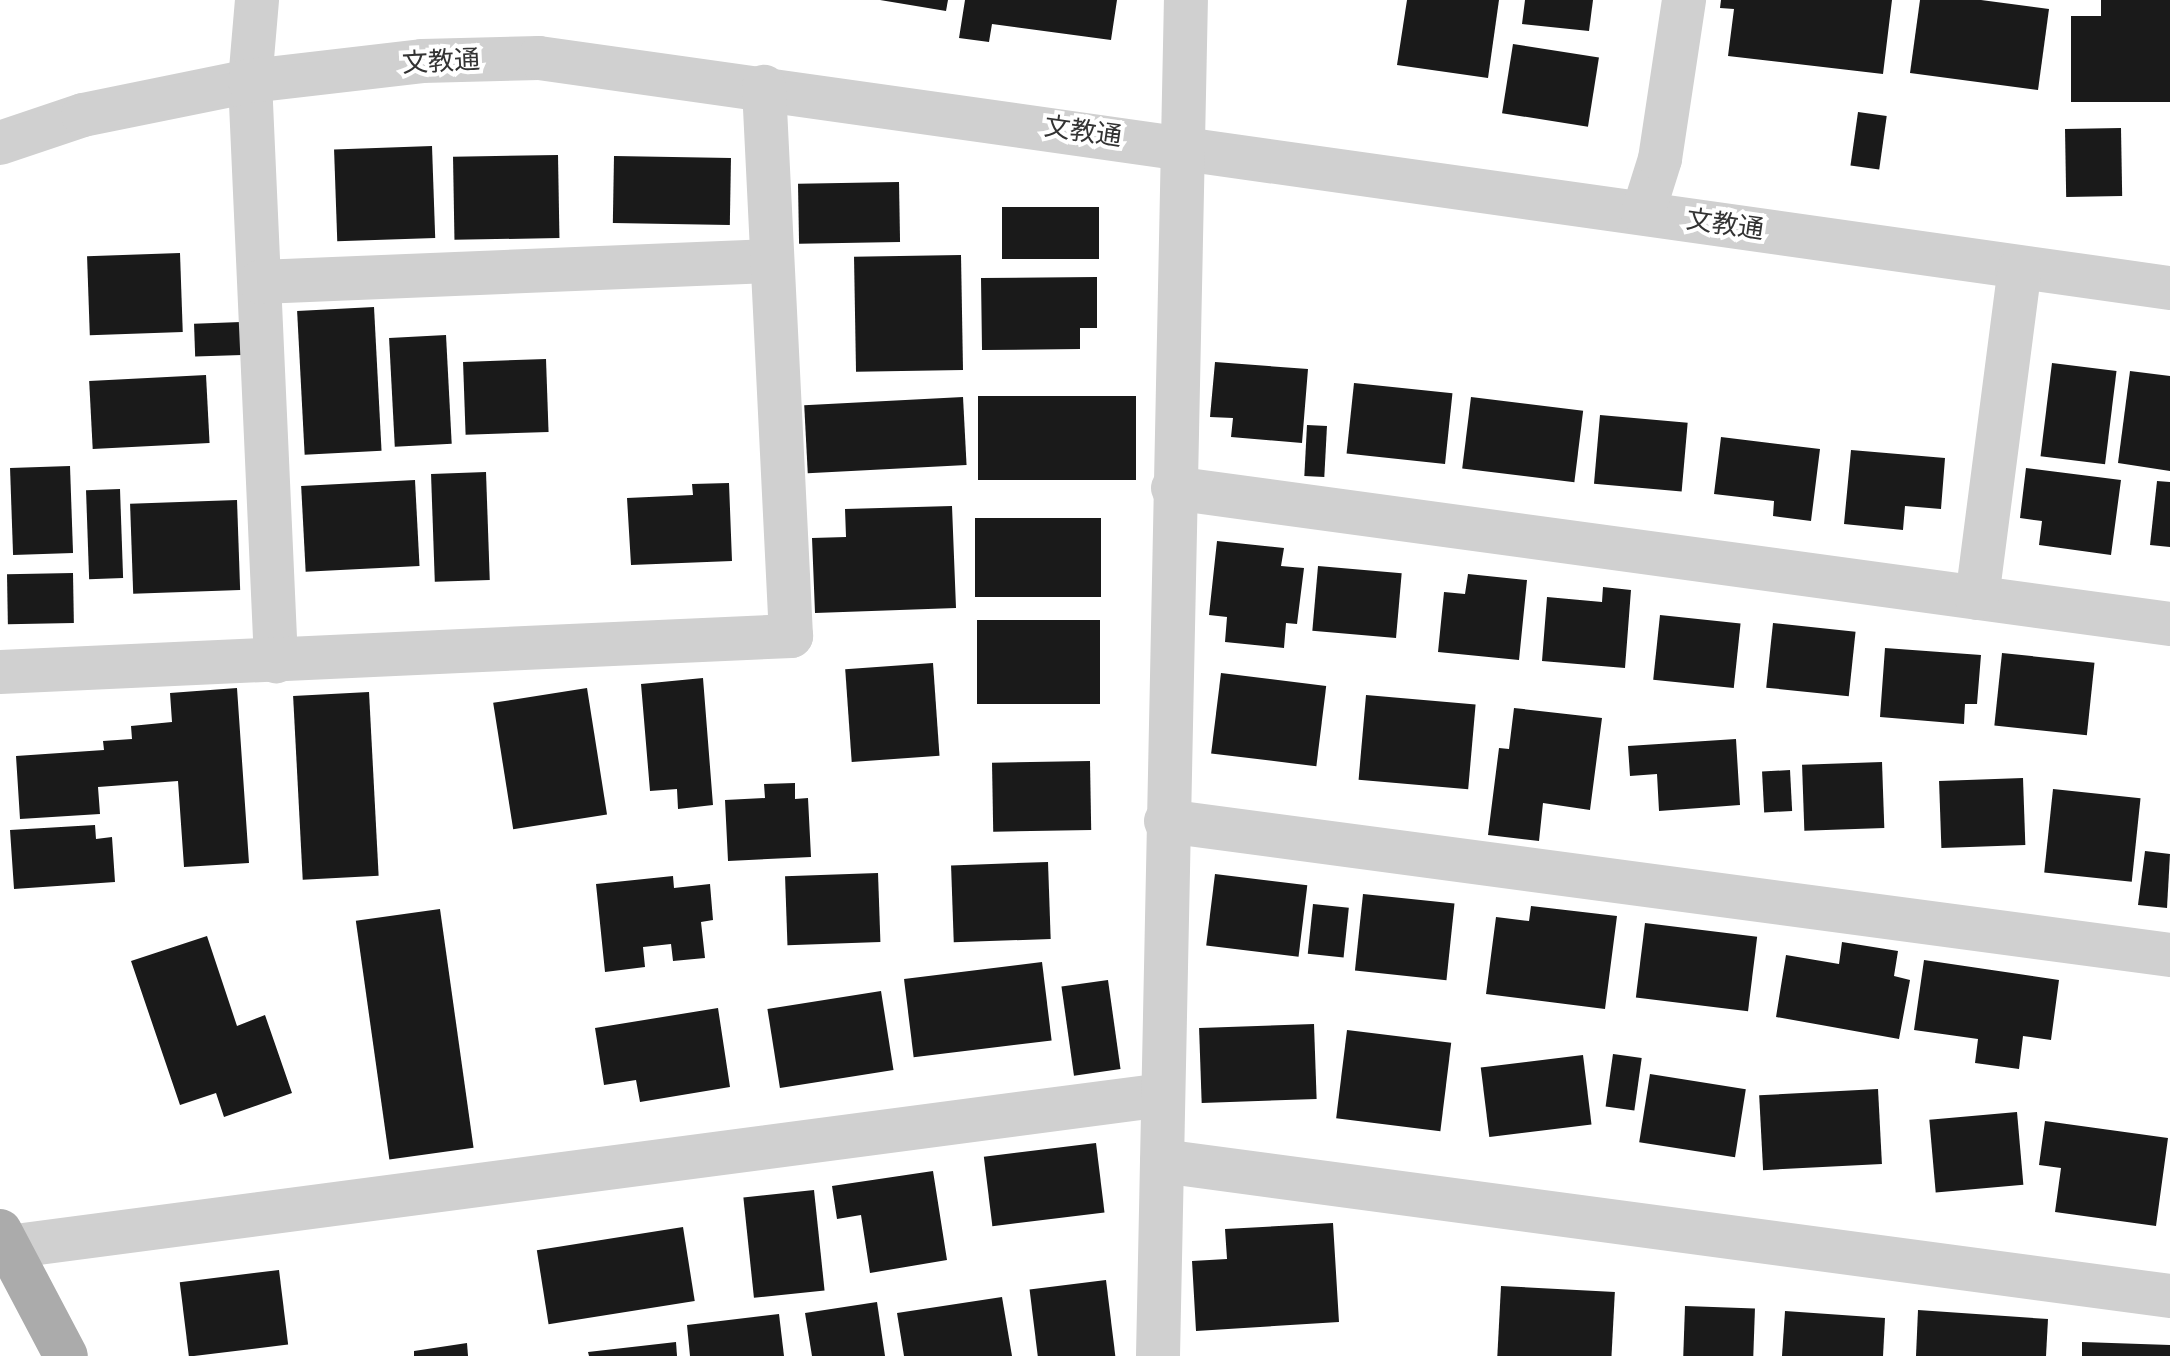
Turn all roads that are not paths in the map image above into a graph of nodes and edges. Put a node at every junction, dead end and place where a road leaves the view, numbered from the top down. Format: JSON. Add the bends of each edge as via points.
{"nodes":[{"id":1,"x":257,"y":0,"type":"edge"},
{"id":2,"x":1186,"y":0,"type":"edge"},
{"id":3,"x":1684,"y":0,"type":"edge"},
{"id":4,"x":250,"y":81,"type":"junction"},
{"id":5,"x":764,"y":87,"type":"junction"},
{"id":6,"x":0,"y":143,"type":"edge"},
{"id":7,"x":1182,"y":146,"type":"junction"},
{"id":8,"x":1643,"y":213,"type":"junction"},
{"id":9,"x":772,"y":261,"type":"junction"},
{"id":10,"x":2020,"y":269,"type":"junction"},
{"id":11,"x":260,"y":282,"type":"junction"},
{"id":12,"x":2170,"y":288,"type":"edge"},
{"id":13,"x":1173,"y":488,"type":"junction"},
{"id":14,"x":1977,"y":598,"type":"junction"},
{"id":15,"x":2170,"y":624,"type":"edge"},
{"id":16,"x":276,"y":661,"type":"junction"},
{"id":17,"x":0,"y":672,"type":"edge"},
{"id":18,"x":1166,"y":821,"type":"junction"},
{"id":19,"x":2170,"y":955,"type":"edge"},
{"id":20,"x":1163,"y":1095,"type":"junction"},
{"id":21,"x":1162,"y":1161,"type":"junction"},
{"id":22,"x":4,"y":1239,"type":"edge"},
{"id":23,"x":2170,"y":1296,"type":"edge"},
{"id":24,"x":66,"y":1356,"type":"edge"},
{"id":25,"x":1158,"y":1356,"type":"edge"}],
"edges":[{"from":1,"to":4,"type":"street"},
{"from":2,"to":7,"type":"street"},
{"from":3,"to":8,"type":"street","via":[[1660,159]]},
{"from":4,"to":5,"type":"street","name":"文教通","via":[[422,61],[539,58]]},
{"from":4,"to":6,"type":"street","name":"文教通","via":[[83,115]]},
{"from":4,"to":11,"type":"street"},
{"from":5,"to":7,"type":"street","name":"文教通"},
{"from":5,"to":9,"type":"street"},
{"from":7,"to":8,"type":"street","name":"文教通"},
{"from":7,"to":13,"type":"street"},
{"from":8,"to":10,"type":"street","name":"文教通"},
{"from":9,"to":11,"type":"street"},
{"from":9,"to":16,"type":"street","via":[[791,636]]},
{"from":10,"to":12,"type":"street","name":"文教通"},
{"from":10,"to":14,"type":"street"},
{"from":11,"to":16,"type":"street"},
{"from":13,"to":14,"type":"street"},
{"from":13,"to":18,"type":"street"},
{"from":14,"to":15,"type":"street"},
{"from":16,"to":17,"type":"street"},
{"from":18,"to":19,"type":"street"},
{"from":18,"to":20,"type":"street"},
{"from":20,"to":21,"type":"street"},
{"from":20,"to":22,"type":"street"},
{"from":21,"to":23,"type":"street"},
{"from":21,"to":25,"type":"street"},
{"from":22,"to":24,"type":"main road"}]}
